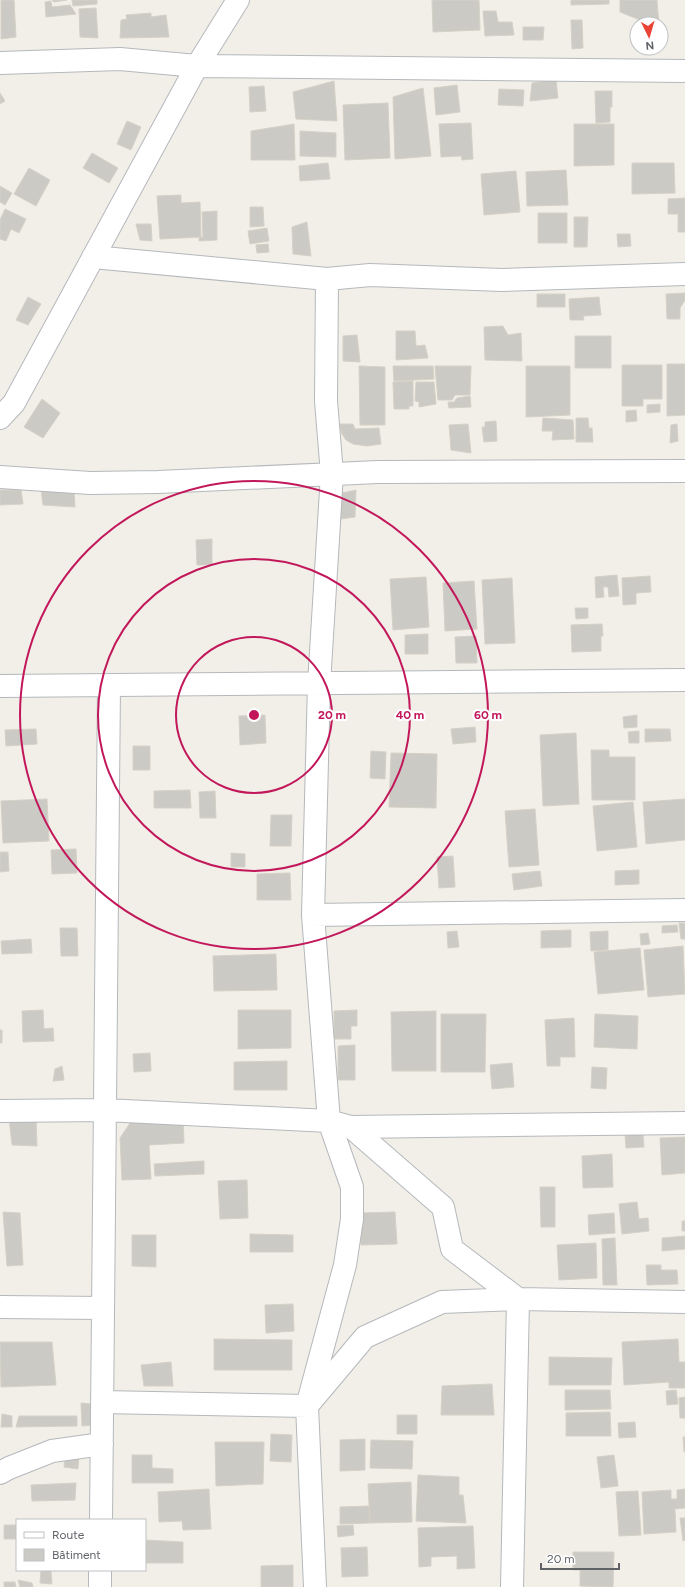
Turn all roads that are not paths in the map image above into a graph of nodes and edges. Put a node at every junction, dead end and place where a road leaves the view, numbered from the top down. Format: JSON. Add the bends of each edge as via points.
{"nodes":[{"id":1,"x":238,"y":0,"type":"edge"},
{"id":2,"x":0,"y":63,"type":"edge"},
{"id":3,"x":197,"y":66,"type":"junction"},
{"id":4,"x":685,"y":71,"type":"edge"},
{"id":5,"x":93,"y":257,"type":"junction"},
{"id":6,"x":685,"y":274,"type":"edge"},
{"id":7,"x":327,"y":279,"type":"junction"},
{"id":8,"x":0,"y":418,"type":"edge"},
{"id":9,"x":685,"y":471,"type":"edge"},
{"id":10,"x":332,"y":474,"type":"junction"},
{"id":11,"x":0,"y":477,"type":"edge"},
{"id":12,"x":685,"y":680,"type":"edge"},
{"id":13,"x":320,"y":684,"type":"junction"},
{"id":14,"x":0,"y":686,"type":"edge"},
{"id":15,"x":109,"y":686,"type":"junction"},
{"id":16,"x":685,"y":910,"type":"edge"},
{"id":17,"x":313,"y":915,"type":"junction"},
{"id":18,"x":106,"y":1110,"type":"junction"},
{"id":19,"x":0,"y":1111,"type":"edge"},
{"id":20,"x":329,"y":1121,"type":"junction"},
{"id":21,"x":685,"y":1122,"type":"edge"},
{"id":22,"x":351,"y":1128,"type":"junction"},
{"id":23,"x":518,"y":1299,"type":"junction"},
{"id":24,"x":685,"y":1302,"type":"edge"},
{"id":25,"x":0,"y":1308,"type":"edge"},
{"id":26,"x":103,"y":1308,"type":"junction"},
{"id":27,"x":102,"y":1402,"type":"junction"},
{"id":28,"x":307,"y":1406,"type":"junction"},
{"id":29,"x":102,"y":1444,"type":"junction"},
{"id":30,"x":0,"y":1473,"type":"edge"},
{"id":31,"x":101,"y":1519,"type":"edge"},
{"id":32,"x":100,"y":1571,"type":"edge"},
{"id":33,"x":100,"y":1587,"type":"edge"},
{"id":34,"x":316,"y":1587,"type":"edge"},
{"id":35,"x":512,"y":1587,"type":"edge"}],
"edges":[{"from":1,"to":3,"type":"street"},
{"from":2,"to":3,"type":"street","via":[[120,59]]},
{"from":3,"to":4,"type":"street"},
{"from":3,"to":5,"type":"street"},
{"from":5,"to":7,"type":"street"},
{"from":5,"to":8,"type":"street","via":[[14,403]]},
{"from":6,"to":7,"type":"street","via":[[502,280],[370,275]]},
{"from":7,"to":10,"type":"street","via":[[326,401]]},
{"from":9,"to":10,"type":"street"},
{"from":10,"to":11,"type":"street","via":[[90,483]]},
{"from":10,"to":13,"type":"street"},
{"from":12,"to":13,"type":"street"},
{"from":13,"to":15,"type":"street"},
{"from":13,"to":17,"type":"street"},
{"from":14,"to":15,"type":"street"},
{"from":15,"to":18,"type":"street"},
{"from":16,"to":17,"type":"street"},
{"from":17,"to":20,"type":"street"},
{"from":18,"to":19,"type":"street"},
{"from":18,"to":20,"type":"street"},
{"from":18,"to":26,"type":"street"},
{"from":20,"to":22,"type":"street"},
{"from":20,"to":28,"type":"street","via":[[352,1188],[352,1219],[345,1265]]},
{"from":21,"to":22,"type":"street"},
{"from":22,"to":23,"type":"street","via":[[443,1207],[452,1249]]},
{"from":23,"to":24,"type":"street"},
{"from":23,"to":28,"type":"street","via":[[442,1302],[365,1337]]},
{"from":23,"to":35,"type":"street"},
{"from":25,"to":26,"type":"street"},
{"from":26,"to":27,"type":"street"},
{"from":27,"to":28,"type":"street"},
{"from":27,"to":29,"type":"street"},
{"from":28,"to":34,"type":"street"},
{"from":29,"to":30,"type":"street","via":[[52,1451]]},
{"from":29,"to":31,"type":"street"},
{"from":32,"to":33,"type":"street"}]}
